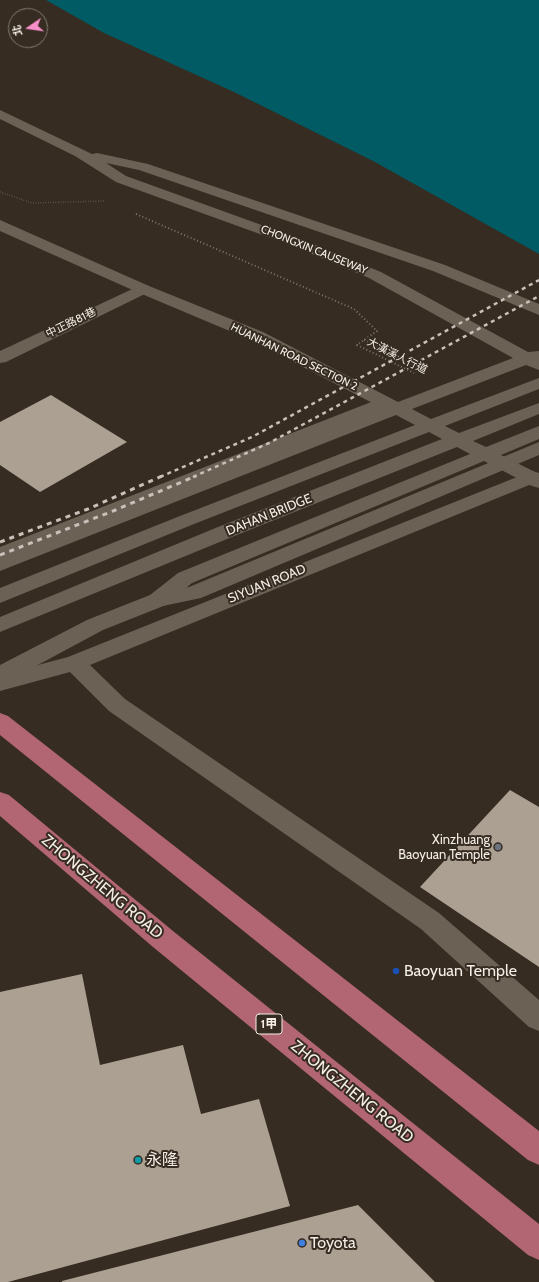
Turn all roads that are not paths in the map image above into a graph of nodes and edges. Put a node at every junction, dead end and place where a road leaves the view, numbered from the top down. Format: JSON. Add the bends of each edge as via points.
{"nodes":[{"id":1,"x":0,"y":114,"type":"edge"},
{"id":2,"x":80,"y":153,"type":"junction"},
{"id":3,"x":0,"y":225,"type":"edge"},
{"id":4,"x":143,"y":289,"type":"junction"},
{"id":5,"x":539,"y":310,"type":"edge"},
{"id":6,"x":539,"y":354,"type":"edge"},
{"id":7,"x":0,"y":358,"type":"edge"},
{"id":8,"x":539,"y":366,"type":"edge"},
{"id":9,"x":539,"y":383,"type":"edge"},
{"id":10,"x":384,"y":402,"type":"junction"},
{"id":11,"x":539,"y":408,"type":"edge"},
{"id":12,"x":539,"y":432,"type":"edge"},
{"id":13,"x":539,"y":448,"type":"edge"},
{"id":14,"x":535,"y":480,"type":"edge"},
{"id":15,"x":0,"y":555,"type":"edge"},
{"id":16,"x":0,"y":564,"type":"edge"},
{"id":17,"x":0,"y":596,"type":"edge"},
{"id":18,"x":158,"y":600,"type":"junction"},
{"id":19,"x":0,"y":625,"type":"edge"},
{"id":20,"x":74,"y":663,"type":"junction"},
{"id":21,"x":0,"y":675,"type":"edge"},
{"id":22,"x":0,"y":684,"type":"edge"},
{"id":23,"x":0,"y":722,"type":"edge"},
{"id":24,"x":0,"y":802,"type":"edge"},
{"id":25,"x":539,"y":1018,"type":"edge"},
{"id":26,"x":539,"y":1150,"type":"edge"},
{"id":27,"x":539,"y":1244,"type":"edge"}],
"edges":[{"from":1,"to":2,"type":"street","name":"CHONGXIN CAUSEWAY"},
{"from":2,"to":5,"type":"street","name":"CHONGXIN CAUSEWAY","via":[[143,167],[439,268]]},
{"from":2,"to":8,"type":"street","name":"CHONGXIN CAUSEWAY","via":[[121,179],[298,242],[375,274]]},
{"from":3,"to":4,"type":"street","name":"HUANHAN ROAD SECTION 2"},
{"from":4,"to":7,"type":"street","name":"中正路81巷"},
{"from":4,"to":10,"type":"street","name":"HUANHAN ROAD SECTION 2","via":[[257,336]]},
{"from":6,"to":16,"type":"street"},
{"from":9,"to":17,"type":"street","name":"DAHAN BRIDGE"},
{"from":10,"to":14,"type":"street","name":"HUANHAN ROAD SECTION 2"},
{"from":10,"to":15,"type":"street"},
{"from":11,"to":19,"type":"street","name":"DAHAN BRIDGE","via":[[225,532]]},
{"from":12,"to":18,"type":"street","via":[[185,578]]},
{"from":13,"to":18,"type":"street","via":[[194,593]]},
{"from":14,"to":20,"type":"street","name":"SIYUAN ROAD"},
{"from":18,"to":21,"type":"street","via":[[95,625]]},
{"from":20,"to":22,"type":"street","name":"SIYUAN ROAD"},
{"from":20,"to":25,"type":"street","via":[[117,705],[430,921]]},
{"from":23,"to":26,"type":"main road"},
{"from":24,"to":27,"type":"main road","name":"ZHONGZHENG ROAD","number":"1甲","via":[[170,944]]}]}
